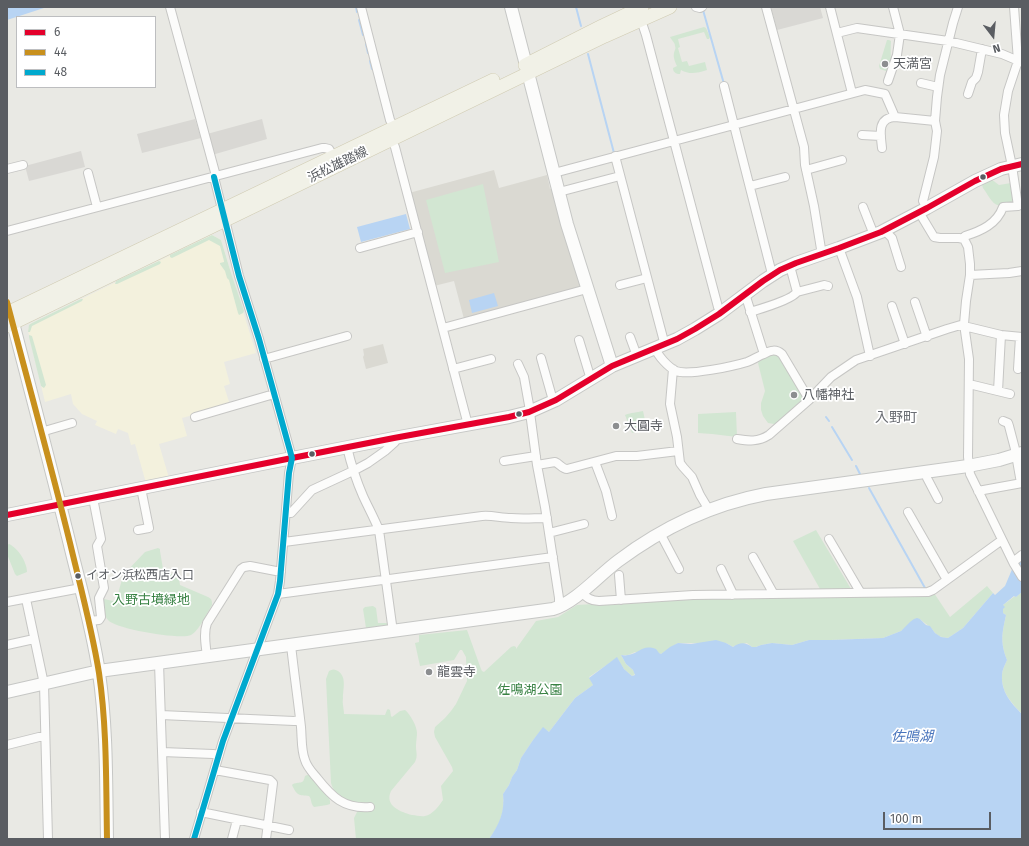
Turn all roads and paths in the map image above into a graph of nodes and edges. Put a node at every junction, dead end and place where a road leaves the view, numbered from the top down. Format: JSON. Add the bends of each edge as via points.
{"nodes":[{"id":1,"x":170,"y":7,"type":"edge"},
{"id":2,"x":361,"y":7,"type":"edge"},
{"id":3,"x":511,"y":7,"type":"edge"},
{"id":4,"x":670,"y":7,"type":"edge"},
{"id":5,"x":696,"y":7,"type":"edge"},
{"id":6,"x":702,"y":7,"type":"edge"},
{"id":7,"x":766,"y":7,"type":"edge"},
{"id":8,"x":830,"y":7,"type":"edge"},
{"id":9,"x":893,"y":7,"type":"edge"},
{"id":10,"x":958,"y":7,"type":"edge"},
{"id":11,"x":1014,"y":7,"type":"edge"},
{"id":12,"x":641,"y":10,"type":"edge"},
{"id":13,"x":837,"y":33,"type":"junction"},
{"id":14,"x":900,"y":34,"type":"junction"},
{"id":15,"x":948,"y":41,"type":"junction"},
{"id":16,"x":982,"y":49,"type":"junction"},
{"id":17,"x":1020,"y":62,"type":"edge"},
{"id":18,"x":527,"y":68,"type":"junction"},
{"id":19,"x":888,"y":81,"type":"dead end"},
{"id":20,"x":921,"y":83,"type":"dead end"},
{"id":21,"x":724,"y":86,"type":"dead end"},
{"id":22,"x":938,"y":87,"type":"junction"},
{"id":23,"x":852,"y":93,"type":"junction"},
{"id":24,"x":968,"y":94,"type":"dead end"},
{"id":25,"x":793,"y":109,"type":"junction"},
{"id":26,"x":894,"y":117,"type":"junction"},
{"id":27,"x":934,"y":121,"type":"junction"},
{"id":28,"x":734,"y":125,"type":"junction"},
{"id":29,"x":392,"y":133,"type":"junction"},
{"id":30,"x":862,"y":135,"type":"dead end"},
{"id":31,"x":881,"y":136,"type":"junction"},
{"id":32,"x":674,"y":141,"type":"junction"},
{"id":33,"x":882,"y":148,"type":"dead end"},
{"id":34,"x":333,"y":156,"type":"junction"},
{"id":35,"x":615,"y":156,"type":"junction"},
{"id":36,"x":842,"y":160,"type":"dead end"},
{"id":37,"x":23,"y":165,"type":"dead end"},
{"id":38,"x":1017,"y":165,"type":"edge"},
{"id":39,"x":7,"y":169,"type":"edge"},
{"id":40,"x":806,"y":170,"type":"junction"},
{"id":41,"x":88,"y":172,"type":"dead end"},
{"id":42,"x":554,"y":173,"type":"junction"},
{"id":43,"x":215,"y":176,"type":"junction"},
{"id":44,"x":620,"y":176,"type":"junction"},
{"id":45,"x":785,"y":177,"type":"dead end"},
{"id":46,"x":750,"y":186,"type":"junction"},
{"id":47,"x":559,"y":192,"type":"junction"},
{"id":48,"x":97,"y":207,"type":"junction"},
{"id":49,"x":863,"y":207,"type":"dead end"},
{"id":50,"x":923,"y":210,"type":"junction"},
{"id":51,"x":224,"y":215,"type":"junction"},
{"id":52,"x":886,"y":230,"type":"junction"},
{"id":53,"x":7,"y":231,"type":"edge"},
{"id":54,"x":418,"y":232,"type":"junction"},
{"id":55,"x":874,"y":235,"type":"junction"},
{"id":56,"x":964,"y":239,"type":"junction"},
{"id":57,"x":360,"y":248,"type":"dead end"},
{"id":58,"x":839,"y":248,"type":"junction"},
{"id":59,"x":822,"y":254,"type":"junction"},
{"id":60,"x":790,"y":266,"type":"junction"},
{"id":61,"x":900,"y":267,"type":"dead end"},
{"id":62,"x":1022,"y":271,"type":"edge"},
{"id":63,"x":773,"y":274,"type":"junction"},
{"id":64,"x":970,"y":275,"type":"junction"},
{"id":65,"x":647,"y":278,"type":"junction"},
{"id":66,"x":620,"y":285,"type":"dead end"},
{"id":67,"x":828,"y":286,"type":"dead end"},
{"id":68,"x":587,"y":289,"type":"junction"},
{"id":69,"x":797,"y":292,"type":"junction"},
{"id":70,"x":743,"y":295,"type":"junction"},
{"id":71,"x":915,"y":302,"type":"dead end"},
{"id":72,"x":892,"y":306,"type":"dead end"},
{"id":73,"x":721,"y":312,"type":"junction"},
{"id":74,"x":750,"y":312,"type":"junction"},
{"id":75,"x":9,"y":315,"type":"edge"},
{"id":76,"x":964,"y":326,"type":"junction"},
{"id":77,"x":442,"y":328,"type":"junction"},
{"id":78,"x":1001,"y":335,"type":"junction"},
{"id":79,"x":346,"y":336,"type":"dead end"},
{"id":80,"x":630,"y":337,"type":"dead end"},
{"id":81,"x":926,"y":337,"type":"junction"},
{"id":82,"x":1021,"y":337,"type":"edge"},
{"id":83,"x":579,"y":340,"type":"dead end"},
{"id":84,"x":905,"y":344,"type":"junction"},
{"id":85,"x":660,"y":346,"type":"junction"},
{"id":86,"x":764,"y":354,"type":"junction"},
{"id":87,"x":637,"y":356,"type":"junction"},
{"id":88,"x":870,"y":356,"type":"junction"},
{"id":89,"x":541,"y":358,"type":"dead end"},
{"id":90,"x":264,"y":359,"type":"junction"},
{"id":91,"x":491,"y":359,"type":"dead end"},
{"id":92,"x":518,"y":364,"type":"dead end"},
{"id":93,"x":612,"y":366,"type":"junction"},
{"id":94,"x":453,"y":369,"type":"junction"},
{"id":95,"x":673,"y":369,"type":"junction"},
{"id":96,"x":1018,"y":369,"type":"dead end"},
{"id":97,"x":592,"y":378,"type":"junction"},
{"id":98,"x":969,"y":385,"type":"junction"},
{"id":99,"x":998,"y":391,"type":"junction"},
{"id":100,"x":274,"y":394,"type":"junction"},
{"id":101,"x":1010,"y":394,"type":"dead end"},
{"id":102,"x":809,"y":399,"type":"junction"},
{"id":103,"x":554,"y":400,"type":"junction"},
{"id":104,"x":530,"y":412,"type":"junction"},
{"id":105,"x":195,"y":417,"type":"dead end"},
{"id":106,"x":1003,"y":421,"type":"dead end"},
{"id":107,"x":72,"y":423,"type":"dead end"},
{"id":108,"x":468,"y":425,"type":"junction"},
{"id":109,"x":41,"y":432,"type":"junction"},
{"id":110,"x":394,"y":438,"type":"junction"},
{"id":111,"x":737,"y":439,"type":"dead end"},
{"id":112,"x":347,"y":447,"type":"junction"},
{"id":113,"x":678,"y":451,"type":"junction"},
{"id":114,"x":1019,"y":454,"type":"edge"},
{"id":115,"x":292,"y":458,"type":"junction"},
{"id":116,"x":536,"y":460,"type":"junction"},
{"id":117,"x":504,"y":461,"type":"dead end"},
{"id":118,"x":595,"y":462,"type":"junction"},
{"id":119,"x":969,"y":466,"type":"junction"},
{"id":120,"x":353,"y":471,"type":"junction"},
{"id":121,"x":927,"y":472,"type":"junction"},
{"id":122,"x":1022,"y":483,"type":"edge"},
{"id":123,"x":141,"y":488,"type":"junction"},
{"id":124,"x":978,"y":491,"type":"junction"},
{"id":125,"x":93,"y":498,"type":"junction"},
{"id":126,"x":938,"y":499,"type":"dead end"},
{"id":127,"x":60,"y":504,"type":"junction"},
{"id":128,"x":709,"y":510,"type":"junction"},
{"id":129,"x":286,"y":512,"type":"junction"},
{"id":130,"x":908,"y":512,"type":"dead end"},
{"id":131,"x":7,"y":516,"type":"edge"},
{"id":132,"x":612,"y":516,"type":"dead end"},
{"id":133,"x":547,"y":518,"type":"junction"},
{"id":134,"x":584,"y":524,"type":"dead end"},
{"id":135,"x":138,"y":530,"type":"dead end"},
{"id":136,"x":379,"y":530,"type":"junction"},
{"id":137,"x":549,"y":533,"type":"junction"},
{"id":138,"x":660,"y":533,"type":"junction"},
{"id":139,"x":829,"y":539,"type":"dead end"},
{"id":140,"x":1002,"y":540,"type":"junction"},
{"id":141,"x":284,"y":542,"type":"junction"},
{"id":142,"x":1022,"y":555,"type":"edge"},
{"id":143,"x":553,"y":557,"type":"junction"},
{"id":144,"x":753,"y":557,"type":"dead end"},
{"id":145,"x":1014,"y":563,"type":"junction"},
{"id":146,"x":679,"y":569,"type":"dead end"},
{"id":147,"x":721,"y":569,"type":"dead end"},
{"id":148,"x":281,"y":572,"type":"junction"},
{"id":149,"x":619,"y":575,"type":"dead end"},
{"id":150,"x":1022,"y":577,"type":"edge"},
{"id":151,"x":385,"y":580,"type":"junction"},
{"id":152,"x":947,"y":580,"type":"junction"},
{"id":153,"x":81,"y":588,"type":"junction"},
{"id":154,"x":581,"y":592,"type":"junction"},
{"id":155,"x":859,"y":593,"type":"junction"},
{"id":156,"x":278,"y":594,"type":"junction"},
{"id":157,"x":773,"y":594,"type":"junction"},
{"id":158,"x":732,"y":595,"type":"junction"},
{"id":159,"x":26,"y":599,"type":"junction"},
{"id":160,"x":621,"y":600,"type":"junction"},
{"id":161,"x":7,"y":602,"type":"edge"},
{"id":162,"x":559,"y":607,"type":"junction"},
{"id":163,"x":89,"y":621,"type":"junction"},
{"id":164,"x":392,"y":632,"type":"junction"},
{"id":165,"x":34,"y":639,"type":"junction"},
{"id":166,"x":7,"y":645,"type":"edge"},
{"id":167,"x":291,"y":645,"type":"junction"},
{"id":168,"x":257,"y":650,"type":"junction"},
{"id":169,"x":207,"y":657,"type":"junction"},
{"id":170,"x":159,"y":663,"type":"junction"},
{"id":171,"x":99,"y":671,"type":"junction"},
{"id":172,"x":44,"y":684,"type":"junction"},
{"id":173,"x":7,"y":692,"type":"edge"},
{"id":174,"x":161,"y":715,"type":"junction"},
{"id":175,"x":232,"y":718,"type":"junction"},
{"id":176,"x":300,"y":720,"type":"junction"},
{"id":177,"x":45,"y":737,"type":"junction"},
{"id":178,"x":7,"y":744,"type":"edge"},
{"id":179,"x":162,"y":752,"type":"junction"},
{"id":180,"x":219,"y":755,"type":"junction"},
{"id":181,"x":215,"y":770,"type":"junction"},
{"id":182,"x":370,"y":807,"type":"dead end"},
{"id":183,"x":202,"y":812,"type":"junction"},
{"id":184,"x":237,"y":820,"type":"junction"},
{"id":185,"x":268,"y":826,"type":"junction"},
{"id":186,"x":289,"y":830,"type":"dead end"},
{"id":187,"x":48,"y":839,"type":"edge"},
{"id":188,"x":107,"y":839,"type":"edge"},
{"id":189,"x":165,"y":839,"type":"edge"},
{"id":190,"x":194,"y":839,"type":"edge"},
{"id":191,"x":232,"y":839,"type":"edge"},
{"id":192,"x":266,"y":839,"type":"edge"}],
"edges":[{"from":1,"to":43,"type":"street"},
{"from":2,"to":29,"type":"street"},
{"from":3,"to":18,"type":"street"},
{"from":4,"to":12,"type":"main road","name":"浜松雄踏線"},
{"from":5,"to":6,"type":"street"},
{"from":7,"to":25,"type":"street"},
{"from":8,"to":13,"type":"street"},
{"from":9,"to":14,"type":"street"},
{"from":10,"to":15,"type":"street"},
{"from":11,"to":17,"type":"street"},
{"from":12,"to":18,"type":"main road","name":"浜松雄踏線","via":[[602,26]]},
{"from":12,"to":32,"type":"street"},
{"from":13,"to":14,"type":"street","via":[[857,28]]},
{"from":13,"to":23,"type":"street"},
{"from":14,"to":15,"type":"street"},
{"from":14,"to":19,"type":"street","via":[[897,55]]},
{"from":15,"to":16,"type":"street"},
{"from":15,"to":22,"type":"street"},
{"from":16,"to":17,"type":"street"},
{"from":16,"to":24,"type":"street","via":[[978,72]]},
{"from":17,"to":38,"type":"street","via":[[1008,91],[1004,111],[1005,133]]},
{"from":18,"to":29,"type":"main road","name":"浜松雄踏線"},
{"from":18,"to":42,"type":"street"},
{"from":20,"to":22,"type":"street"},
{"from":21,"to":28,"type":"street"},
{"from":22,"to":27,"type":"street"},
{"from":23,"to":25,"type":"street"},
{"from":23,"to":26,"type":"street","via":[[865,90],[885,94]]},
{"from":25,"to":28,"type":"street"},
{"from":25,"to":40,"type":"street","via":[[804,147]]},
{"from":26,"to":27,"type":"street"},
{"from":26,"to":31,"type":"street","via":[[885,119],[882,123]]},
{"from":27,"to":50,"type":"street","via":[[937,131],[934,157]]},
{"from":28,"to":32,"type":"street"},
{"from":28,"to":46,"type":"street"},
{"from":29,"to":34,"type":"main road","name":"浜松雄踏線"},
{"from":29,"to":51,"type":"main road","name":"浜松雄踏線"},
{"from":29,"to":54,"type":"street"},
{"from":30,"to":31,"type":"street"},
{"from":31,"to":33,"type":"street"},
{"from":32,"to":35,"type":"street"},
{"from":32,"to":73,"type":"street"},
{"from":34,"to":43,"type":"street","via":[[329,149],[325,148]]},
{"from":34,"to":51,"type":"main road","name":"浜松雄踏線"},
{"from":35,"to":42,"type":"street"},
{"from":35,"to":44,"type":"street"},
{"from":36,"to":40,"type":"street"},
{"from":37,"to":39,"type":"street"},
{"from":38,"to":50,"type":"street","via":[[974,181]]},
{"from":38,"to":56,"type":"street","via":[[1018,206],[1003,207],[996,220],[965,236]]},
{"from":40,"to":59,"type":"street"},
{"from":41,"to":48,"type":"street"},
{"from":42,"to":47,"type":"street"},
{"from":43,"to":48,"type":"street"},
{"from":43,"to":51,"type":"street"},
{"from":44,"to":47,"type":"street"},
{"from":44,"to":65,"type":"street"},
{"from":45,"to":46,"type":"street"},
{"from":46,"to":63,"type":"street"},
{"from":47,"to":68,"type":"street"},
{"from":48,"to":53,"type":"street"},
{"from":49,"to":55,"type":"street"},
{"from":50,"to":52,"type":"street"},
{"from":50,"to":56,"type":"street","via":[[936,238]]},
{"from":51,"to":75,"type":"main road","name":"浜松雄踏線"},
{"from":51,"to":90,"type":"street"},
{"from":52,"to":55,"type":"street"},
{"from":52,"to":61,"type":"street","via":[[892,238]]},
{"from":54,"to":57,"type":"street"},
{"from":54,"to":77,"type":"street"},
{"from":55,"to":58,"type":"street"},
{"from":56,"to":64,"type":"street","via":[[970,255]]},
{"from":58,"to":59,"type":"street"},
{"from":58,"to":88,"type":"street","via":[[857,297]]},
{"from":59,"to":60,"type":"street"},
{"from":60,"to":63,"type":"street"},
{"from":60,"to":69,"type":"street"},
{"from":62,"to":64,"type":"street"},
{"from":63,"to":70,"type":"street"},
{"from":64,"to":76,"type":"street"},
{"from":65,"to":66,"type":"street"},
{"from":65,"to":85,"type":"street","via":[[663,338]]},
{"from":67,"to":69,"type":"street"},
{"from":68,"to":77,"type":"street"},
{"from":68,"to":93,"type":"street"},
{"from":69,"to":74,"type":"street"},
{"from":70,"to":73,"type":"street"},
{"from":70,"to":74,"type":"street"},
{"from":71,"to":81,"type":"street"},
{"from":72,"to":84,"type":"street"},
{"from":73,"to":85,"type":"street","via":[[695,330]]},
{"from":74,"to":86,"type":"street"},
{"from":75,"to":109,"type":"street"},
{"from":76,"to":78,"type":"street"},
{"from":76,"to":81,"type":"street"},
{"from":76,"to":98,"type":"street","via":[[969,359]]},
{"from":77,"to":94,"type":"street"},
{"from":78,"to":82,"type":"street"},
{"from":78,"to":99,"type":"street"},
{"from":79,"to":90,"type":"street"},
{"from":80,"to":87,"type":"street"},
{"from":81,"to":84,"type":"street"},
{"from":82,"to":96,"type":"street"},
{"from":83,"to":97,"type":"street"},
{"from":84,"to":88,"type":"street"},
{"from":85,"to":87,"type":"street"},
{"from":85,"to":95,"type":"street","via":[[657,354]]},
{"from":86,"to":95,"type":"street","via":[[748,362],[717,369],[685,372]]},
{"from":86,"to":102,"type":"street","via":[[773,350],[782,354]]},
{"from":87,"to":93,"type":"street"},
{"from":88,"to":102,"type":"street","via":[[856,360],[832,377]]},
{"from":89,"to":103,"type":"street"},
{"from":90,"to":100,"type":"street"},
{"from":91,"to":94,"type":"street"},
{"from":92,"to":104,"type":"street","via":[[524,377]]},
{"from":93,"to":97,"type":"street"},
{"from":94,"to":108,"type":"street"},
{"from":95,"to":113,"type":"street","via":[[670,404]]},
{"from":97,"to":103,"type":"street"},
{"from":98,"to":99,"type":"street"},
{"from":98,"to":119,"type":"street"},
{"from":99,"to":101,"type":"street"},
{"from":100,"to":105,"type":"street"},
{"from":100,"to":115,"type":"street"},
{"from":102,"to":111,"type":"street","via":[[764,438],[752,441]]},
{"from":103,"to":104,"type":"street"},
{"from":104,"to":108,"type":"street"},
{"from":104,"to":116,"type":"street"},
{"from":106,"to":114,"type":"street","via":[[1008,423]]},
{"from":107,"to":109,"type":"street"},
{"from":108,"to":110,"type":"street"},
{"from":109,"to":127,"type":"street"},
{"from":110,"to":112,"type":"street"},
{"from":110,"to":120,"type":"street","via":[[395,442],[377,458]]},
{"from":112,"to":115,"type":"street"},
{"from":112,"to":120,"type":"street"},
{"from":113,"to":118,"type":"street","via":[[616,456]]},
{"from":113,"to":128,"type":"street","via":[[682,467],[692,477]]},
{"from":114,"to":119,"type":"street"},
{"from":114,"to":122,"type":"street"},
{"from":115,"to":123,"type":"street"},
{"from":115,"to":129,"type":"street"},
{"from":116,"to":117,"type":"street"},
{"from":116,"to":118,"type":"street","via":[[555,462],[564,469]]},
{"from":116,"to":133,"type":"street"},
{"from":118,"to":132,"type":"street"},
{"from":119,"to":121,"type":"street"},
{"from":119,"to":124,"type":"street"},
{"from":120,"to":129,"type":"street","via":[[312,490],[291,513]]},
{"from":120,"to":136,"type":"street"},
{"from":121,"to":126,"type":"street","via":[[927,478]]},
{"from":121,"to":128,"type":"street","via":[[764,494]]},
{"from":122,"to":124,"type":"street"},
{"from":123,"to":125,"type":"street"},
{"from":123,"to":135,"type":"street","via":[[149,528]]},
{"from":124,"to":140,"type":"street"},
{"from":125,"to":127,"type":"street"},
{"from":125,"to":163,"type":"street","via":[[101,539],[97,546],[104,588],[98,598],[101,617],[99,620]]},
{"from":127,"to":131,"type":"street"},
{"from":127,"to":153,"type":"street"},
{"from":128,"to":138,"type":"street"},
{"from":129,"to":141,"type":"street"},
{"from":130,"to":152,"type":"street"},
{"from":133,"to":136,"type":"street","via":[[514,519],[482,516]]},
{"from":133,"to":137,"type":"street"},
{"from":134,"to":137,"type":"street"},
{"from":136,"to":141,"type":"street"},
{"from":136,"to":151,"type":"street"},
{"from":137,"to":143,"type":"street"},
{"from":138,"to":146,"type":"street"},
{"from":138,"to":154,"type":"street","via":[[602,573]]},
{"from":139,"to":155,"type":"street"},
{"from":140,"to":145,"type":"street"},
{"from":140,"to":152,"type":"street"},
{"from":141,"to":148,"type":"street"},
{"from":142,"to":145,"type":"street"},
{"from":143,"to":151,"type":"street"},
{"from":143,"to":162,"type":"street"},
{"from":144,"to":157,"type":"street"},
{"from":145,"to":150,"type":"street"},
{"from":147,"to":158,"type":"street"},
{"from":148,"to":156,"type":"street"},
{"from":148,"to":169,"type":"street","via":[[250,566],[241,569],[207,623],[204,634]]},
{"from":149,"to":160,"type":"street"},
{"from":151,"to":156,"type":"street"},
{"from":151,"to":164,"type":"street"},
{"from":152,"to":155,"type":"street","via":[[928,592]]},
{"from":153,"to":159,"type":"street"},
{"from":153,"to":163,"type":"street"},
{"from":154,"to":160,"type":"street","via":[[594,601]]},
{"from":154,"to":162,"type":"street"},
{"from":155,"to":157,"type":"street"},
{"from":156,"to":168,"type":"street"},
{"from":157,"to":158,"type":"street"},
{"from":158,"to":160,"type":"street"},
{"from":159,"to":161,"type":"street"},
{"from":159,"to":165,"type":"street"},
{"from":162,"to":164,"type":"street","via":[[546,611]]},
{"from":163,"to":171,"type":"street"},
{"from":164,"to":167,"type":"street"},
{"from":165,"to":166,"type":"street"},
{"from":165,"to":172,"type":"street"},
{"from":167,"to":168,"type":"street"},
{"from":167,"to":176,"type":"street"},
{"from":168,"to":169,"type":"street"},
{"from":168,"to":175,"type":"street"},
{"from":169,"to":170,"type":"street"},
{"from":170,"to":171,"type":"street"},
{"from":170,"to":174,"type":"street"},
{"from":171,"to":172,"type":"street"},
{"from":171,"to":188,"type":"street","via":[[105,744]]},
{"from":172,"to":173,"type":"street"},
{"from":172,"to":177,"type":"street"},
{"from":174,"to":175,"type":"street"},
{"from":174,"to":179,"type":"street"},
{"from":175,"to":176,"type":"street"},
{"from":175,"to":180,"type":"street"},
{"from":176,"to":182,"type":"street","via":[[304,760],[311,771],[338,800],[353,806]]},
{"from":177,"to":178,"type":"street"},
{"from":177,"to":187,"type":"street"},
{"from":179,"to":180,"type":"street"},
{"from":179,"to":189,"type":"street"},
{"from":180,"to":181,"type":"street"},
{"from":181,"to":183,"type":"street"},
{"from":181,"to":185,"type":"street","via":[[270,780],[273,783]]},
{"from":183,"to":184,"type":"street"},
{"from":183,"to":190,"type":"street"},
{"from":184,"to":185,"type":"street"},
{"from":184,"to":191,"type":"street"},
{"from":185,"to":186,"type":"street"},
{"from":185,"to":192,"type":"street"}]}
